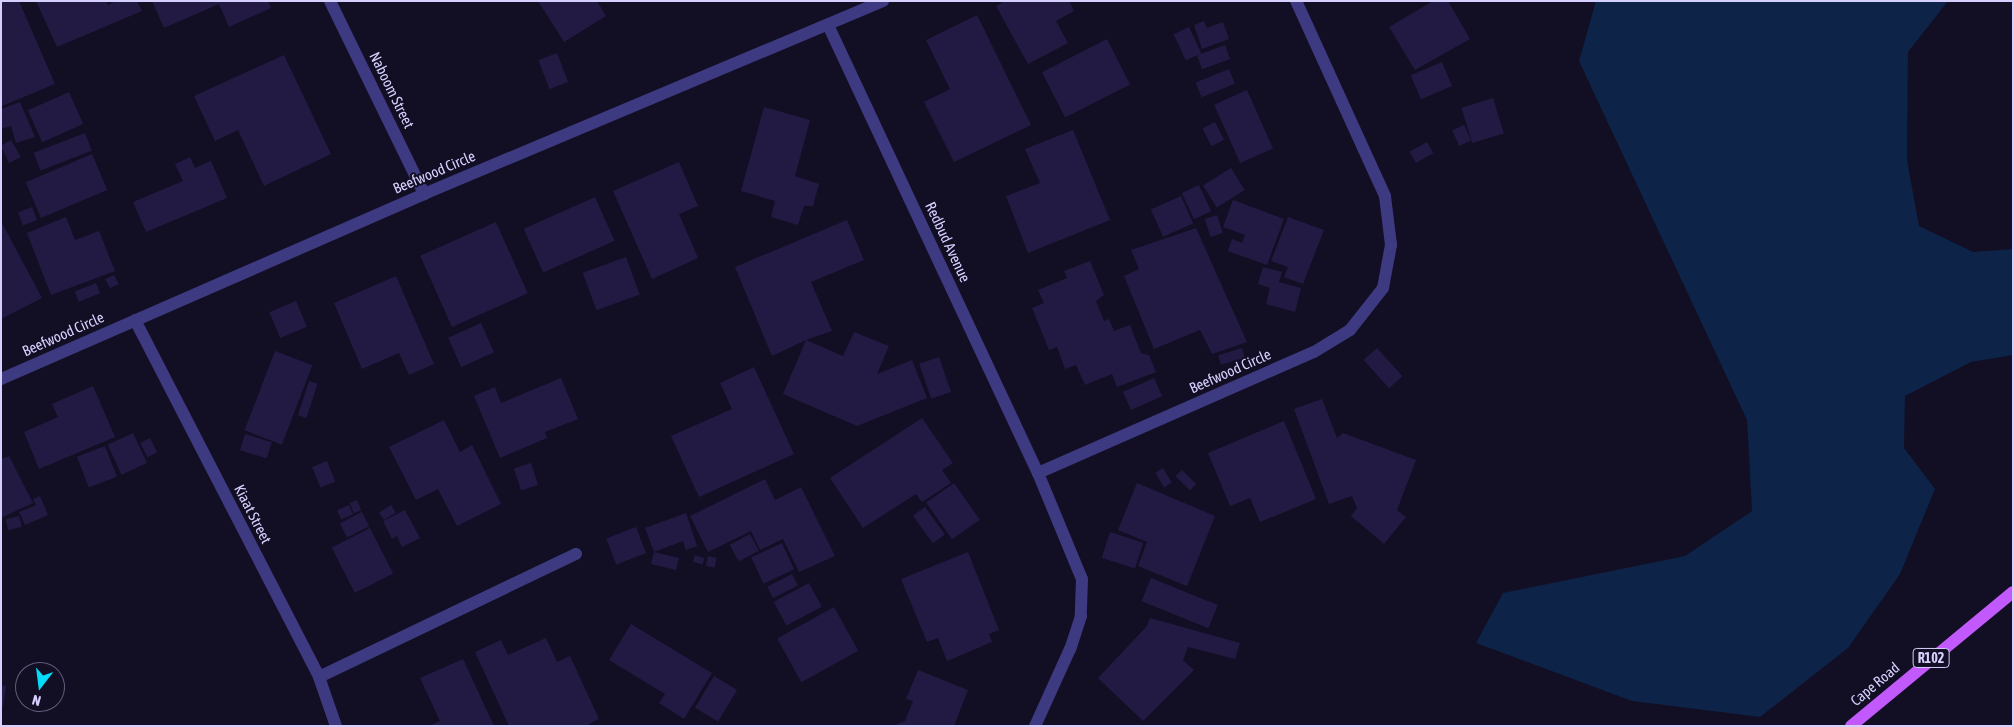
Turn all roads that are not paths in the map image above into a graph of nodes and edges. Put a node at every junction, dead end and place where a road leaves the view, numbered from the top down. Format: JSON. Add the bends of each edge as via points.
{"nodes":[{"id":1,"x":330,"y":1,"type":"edge"},
{"id":2,"x":883,"y":1,"type":"edge"},
{"id":3,"x":1296,"y":1,"type":"edge"},
{"id":4,"x":828,"y":25,"type":"junction"},
{"id":5,"x":424,"y":194,"type":"junction"},
{"id":6,"x":135,"y":320,"type":"junction"},
{"id":7,"x":1,"y":379,"type":"edge"},
{"id":8,"x":1038,"y":473,"type":"junction"},
{"id":9,"x":576,"y":554,"type":"dead end"},
{"id":10,"x":2013,"y":592,"type":"edge"},
{"id":11,"x":319,"y":677,"type":"junction"},
{"id":12,"x":336,"y":726,"type":"edge"},
{"id":13,"x":1034,"y":726,"type":"edge"},
{"id":14,"x":1851,"y":726,"type":"edge"}],
"edges":[{"from":1,"to":5,"type":"street","name":"Naboom Street"},
{"from":2,"to":4,"type":"street","name":"Beefwood Circle"},
{"from":3,"to":8,"type":"street","name":"Beefwood Circle","via":[[1385,196],[1391,245],[1383,288],[1350,330],[1314,352]]},
{"from":4,"to":5,"type":"street","name":"Beefwood Circle"},
{"from":4,"to":8,"type":"street","name":"Redbud Avenue"},
{"from":5,"to":6,"type":"street","name":"Beefwood Circle"},
{"from":6,"to":7,"type":"street","name":"Beefwood Circle"},
{"from":6,"to":11,"type":"street","name":"Kiaat Street"},
{"from":8,"to":13,"type":"street","via":[[1082,579],[1081,616],[1070,649]]},
{"from":9,"to":11,"type":"street"},
{"from":10,"to":14,"type":"main road","name":"Cape Road","number":"R102"},
{"from":11,"to":12,"type":"street","name":"Kiaat Street"}]}
